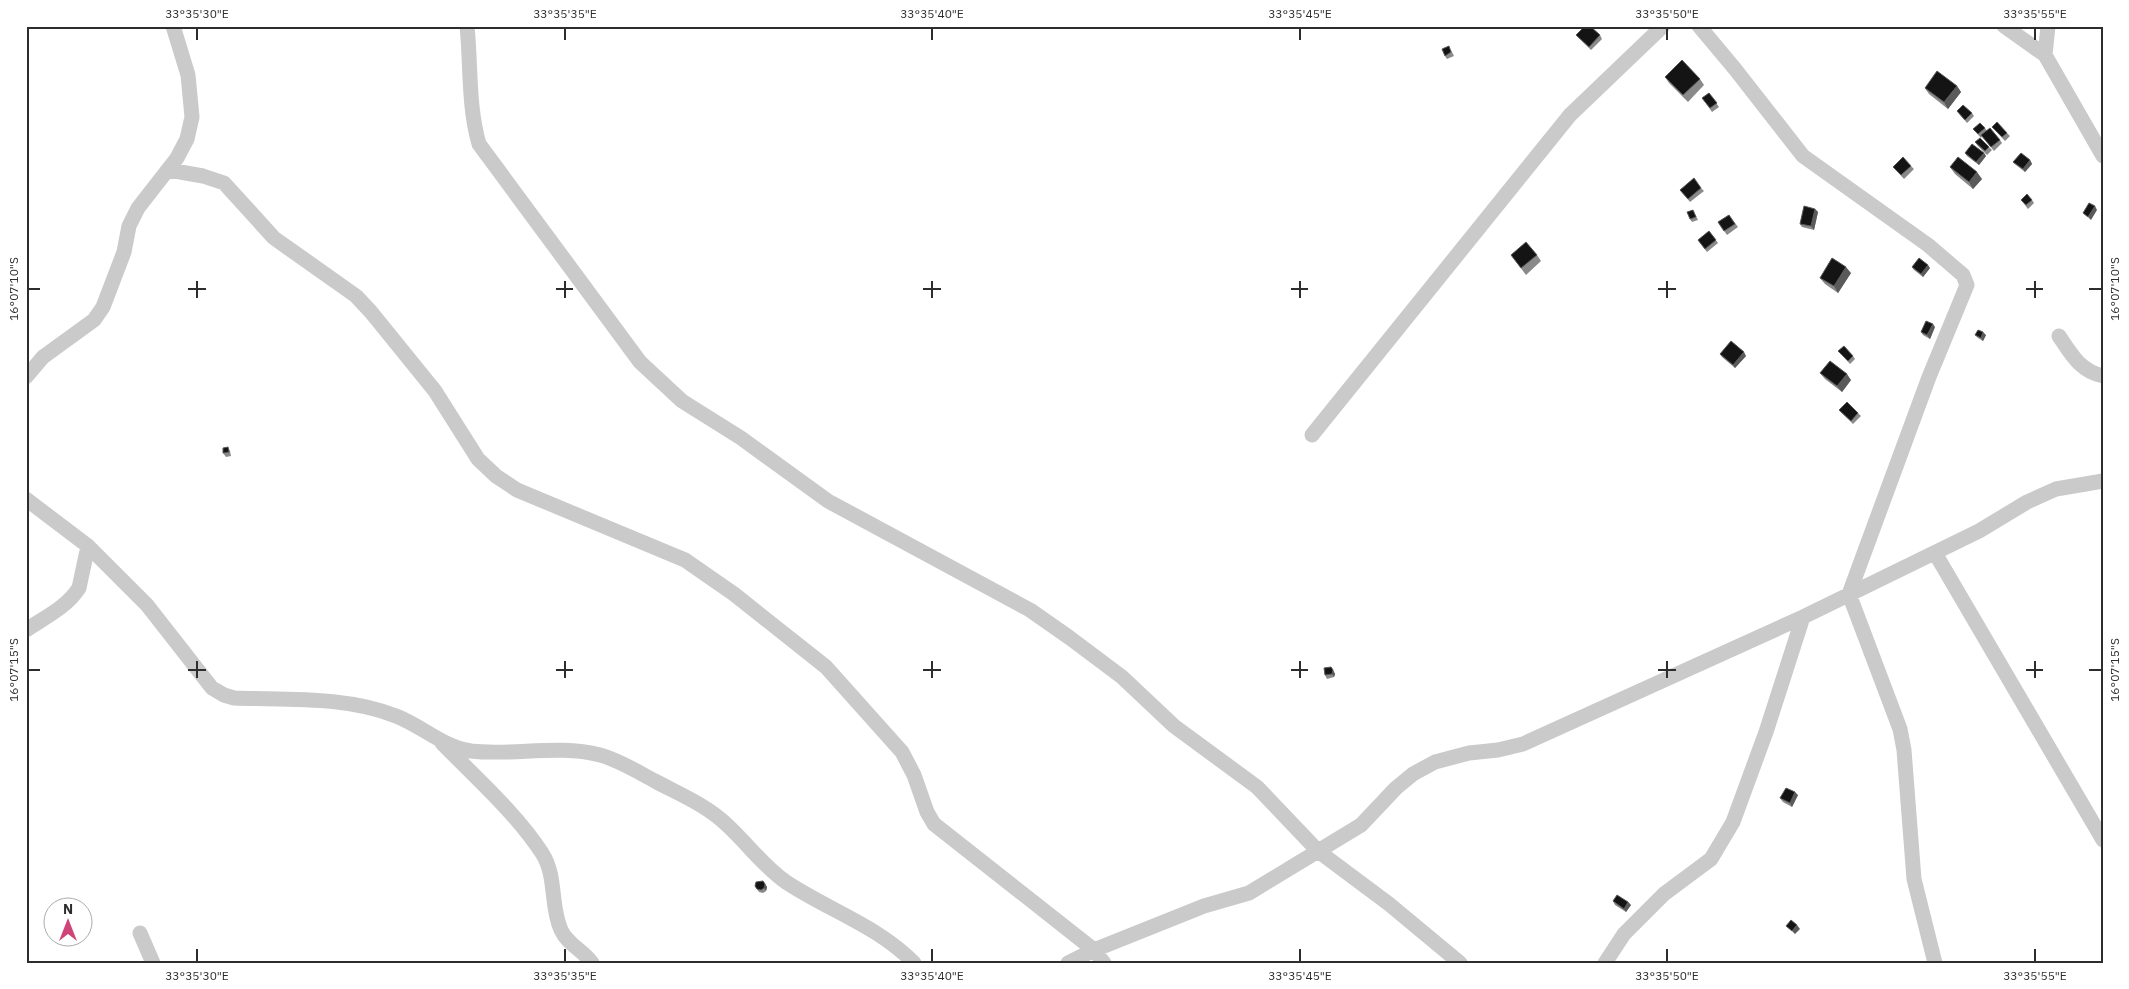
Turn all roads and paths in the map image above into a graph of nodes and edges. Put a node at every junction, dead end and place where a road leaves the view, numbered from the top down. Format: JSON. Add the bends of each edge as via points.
{"nodes":[{"id":1,"x":173,"y":26,"type":"edge"},
{"id":2,"x":467,"y":26,"type":"edge"},
{"id":3,"x":1662,"y":26,"type":"edge"},
{"id":4,"x":1699,"y":26,"type":"edge"},
{"id":5,"x":2004,"y":26,"type":"edge"},
{"id":6,"x":2048,"y":26,"type":"edge"},
{"id":7,"x":2045,"y":55,"type":"junction"},
{"id":8,"x":2103,"y":156,"type":"edge"},
{"id":9,"x":169,"y":170,"type":"junction"},
{"id":10,"x":2059,"y":336,"type":"dead end"},
{"id":11,"x":26,"y":376,"type":"edge"},
{"id":12,"x":2103,"y":376,"type":"edge"},
{"id":13,"x":1312,"y":435,"type":"dead end"},
{"id":14,"x":2103,"y":481,"type":"edge"},
{"id":15,"x":26,"y":499,"type":"edge"},
{"id":16,"x":88,"y":546,"type":"junction"},
{"id":17,"x":1935,"y":553,"type":"junction"},
{"id":18,"x":1849,"y":594,"type":"junction"},
{"id":19,"x":1803,"y":617,"type":"junction"},
{"id":20,"x":26,"y":630,"type":"edge"},
{"id":21,"x":437,"y":739,"type":"junction"},
{"id":22,"x":2103,"y":840,"type":"edge"},
{"id":23,"x":1318,"y":851,"type":"junction"},
{"id":24,"x":140,"y":932,"type":"dead end"},
{"id":25,"x":1094,"y":950,"type":"junction"},
{"id":26,"x":153,"y":963,"type":"edge"},
{"id":27,"x":592,"y":963,"type":"edge"},
{"id":28,"x":914,"y":963,"type":"edge"},
{"id":29,"x":1068,"y":963,"type":"edge"},
{"id":30,"x":1104,"y":963,"type":"edge"},
{"id":31,"x":1460,"y":963,"type":"edge"},
{"id":32,"x":1605,"y":963,"type":"edge"},
{"id":33,"x":1935,"y":963,"type":"edge"}],
"edges":[{"from":1,"to":9,"type":"street","via":[[188,75],[192,117],[187,139]]},
{"from":2,"to":23,"type":"street","via":[[474,126],[480,144],[640,362],[682,401],[741,438],[828,501],[1030,610],[1070,638],[1122,677],[1174,726],[1257,787]]},
{"from":3,"to":13,"type":"street","via":[[1570,115]]},
{"from":4,"to":18,"type":"street","via":[[1803,156],[1928,246],[1963,275],[1967,285],[1929,377]]},
{"from":5,"to":7,"type":"street"},
{"from":6,"to":7,"type":"street"},
{"from":7,"to":8,"type":"street"},
{"from":9,"to":11,"type":"street","via":[[138,208],[103,307],[94,320],[43,357]]},
{"from":9,"to":25,"type":"street","via":[[224,183],[274,238],[356,296],[435,391],[478,459],[496,476],[517,490],[684,560],[734,594],[826,667],[902,752],[934,824]]},
{"from":10,"to":12,"type":"street","via":[[2082,367]]},
{"from":14,"to":17,"type":"street","via":[[2056,489]]},
{"from":15,"to":16,"type":"street"},
{"from":16,"to":20,"type":"street","via":[[76,593]]},
{"from":16,"to":21,"type":"street","via":[[147,605],[212,688],[224,696],[363,706],[397,716]]},
{"from":17,"to":18,"type":"street"},
{"from":17,"to":22,"type":"street"},
{"from":18,"to":19,"type":"street"},
{"from":18,"to":33,"type":"street","via":[[1900,729],[1914,879]]},
{"from":19,"to":23,"type":"street","via":[[1522,744],[1435,762],[1396,788],[1361,825]]},
{"from":19,"to":32,"type":"street","via":[[1733,822],[1711,859],[1664,894],[1624,934]]},
{"from":21,"to":27,"type":"street","via":[[513,816],[542,853],[550,872],[561,930],[567,941],[588,956]]},
{"from":21,"to":28,"type":"street","via":[[471,751],[568,751],[600,756],[631,769],[712,812],[780,877],[877,933],[900,948]]},
{"from":23,"to":25,"type":"street","via":[[1249,893],[1204,906]]},
{"from":23,"to":31,"type":"street"},
{"from":24,"to":26,"type":"street"},
{"from":25,"to":29,"type":"street"},
{"from":25,"to":30,"type":"street"}]}
